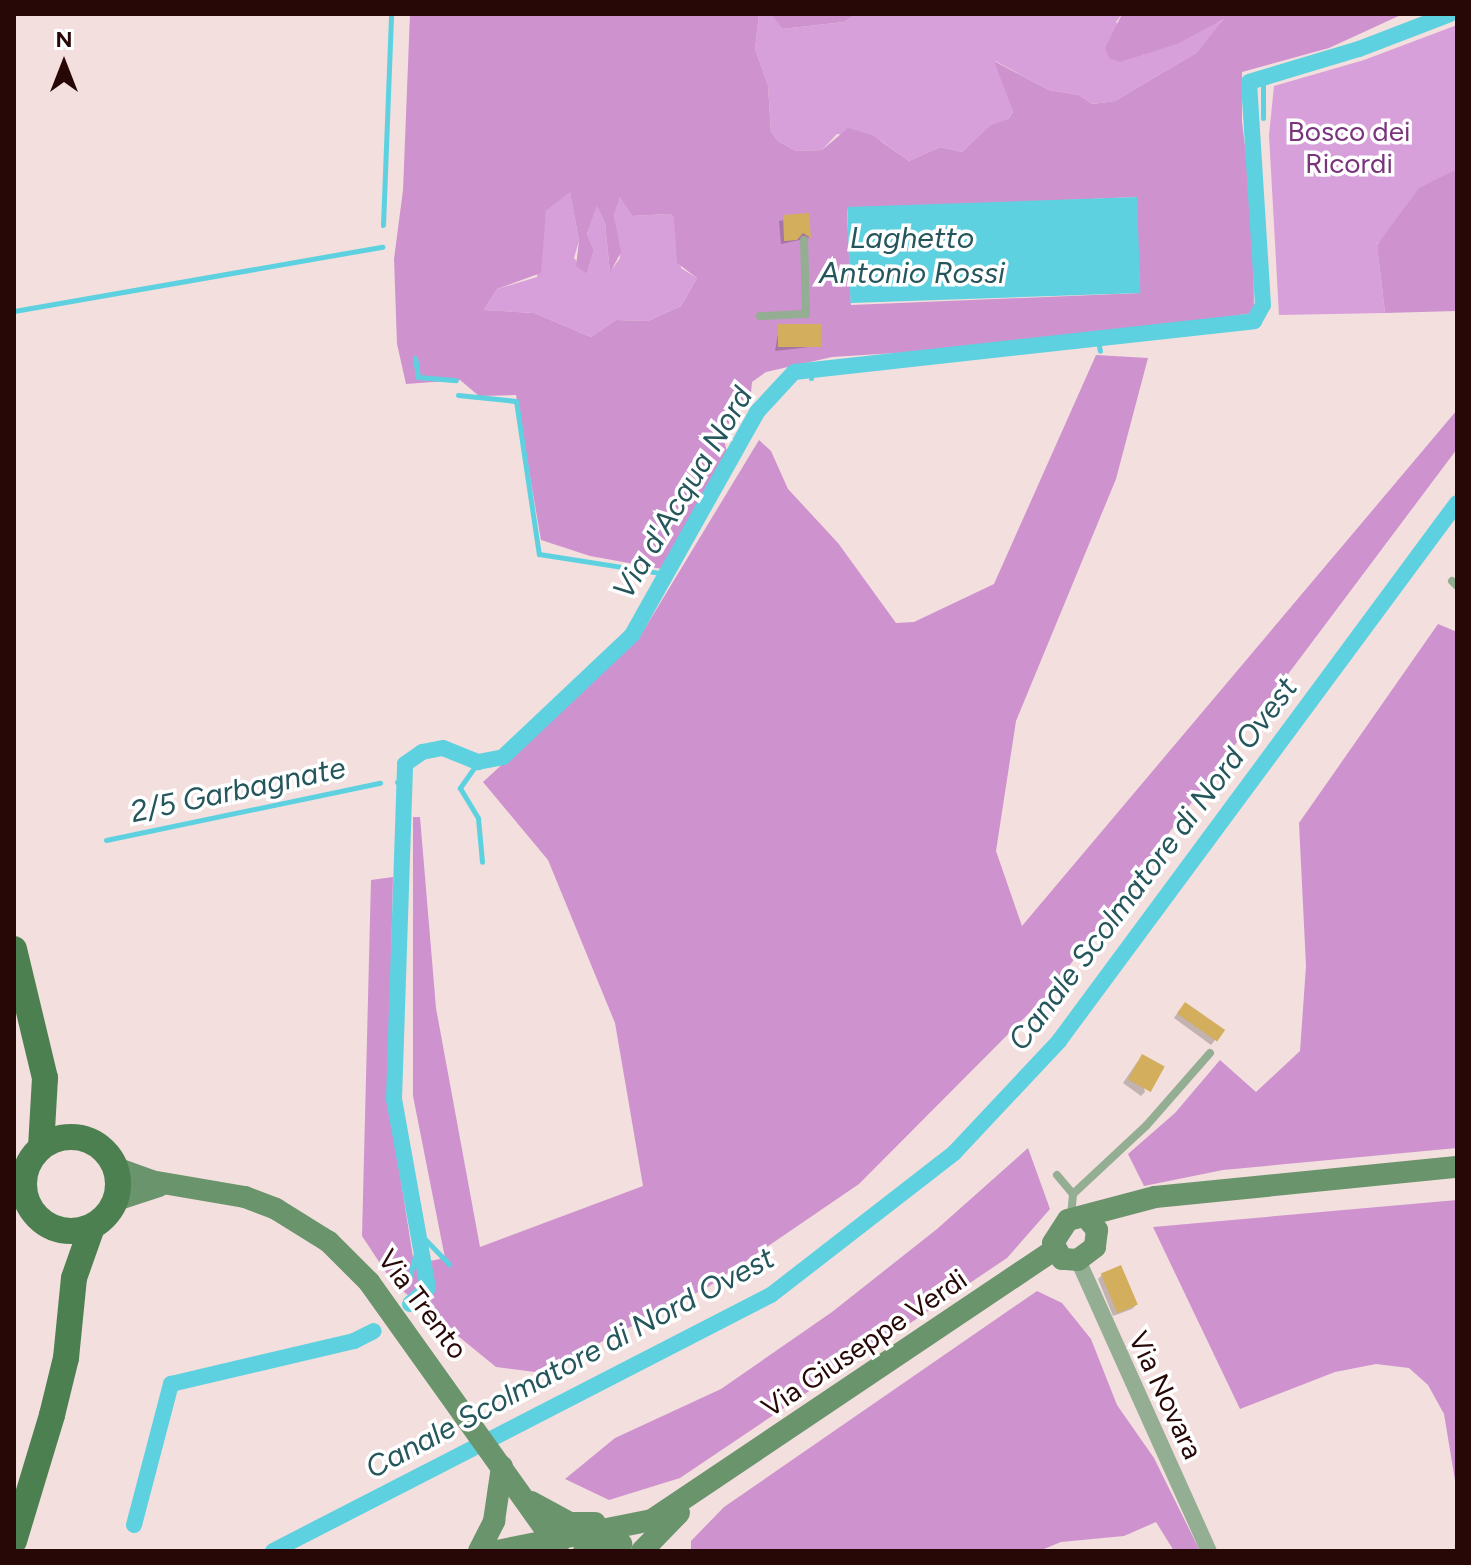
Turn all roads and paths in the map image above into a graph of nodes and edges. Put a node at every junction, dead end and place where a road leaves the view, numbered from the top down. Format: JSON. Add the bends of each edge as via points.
{"nodes":[{"id":1,"x":804,"y":240,"type":"dead end"},
{"id":2,"x":760,"y":316,"type":"dead end"},
{"id":3,"x":14,"y":949,"type":"edge"},
{"id":4,"x":1210,"y":1053,"type":"dead end"},
{"id":5,"x":45,"y":1078,"type":"junction"},
{"id":6,"x":79,"y":1138,"type":"junction"},
{"id":7,"x":41,"y":1147,"type":"junction"},
{"id":8,"x":1457,"y":1167,"type":"edge"},
{"id":9,"x":116,"y":1168,"type":"junction"},
{"id":10,"x":1057,"y":1175,"type":"dead end"},
{"id":11,"x":168,"y":1185,"type":"junction"},
{"id":12,"x":19,"y":1194,"type":"edge"},
{"id":13,"x":1073,"y":1194,"type":"junction"},
{"id":14,"x":116,"y":1200,"type":"junction"},
{"id":15,"x":1085,"y":1222,"type":"junction"},
{"id":16,"x":92,"y":1227,"type":"junction"},
{"id":17,"x":57,"y":1230,"type":"junction"},
{"id":18,"x":1054,"y":1250,"type":"junction"},
{"id":19,"x":1078,"y":1260,"type":"junction"},
{"id":20,"x":74,"y":1278,"type":"junction"},
{"id":21,"x":502,"y":1467,"type":"junction"},
{"id":22,"x":709,"y":1485,"type":"junction"},
{"id":23,"x":523,"y":1498,"type":"junction"},
{"id":24,"x":670,"y":1522,"type":"junction"},
{"id":25,"x":14,"y":1541,"type":"edge"},
{"id":26,"x":557,"y":1545,"type":"edge"},
{"id":27,"x":479,"y":1551,"type":"edge"},
{"id":28,"x":497,"y":1551,"type":"edge"},
{"id":29,"x":584,"y":1551,"type":"edge"},
{"id":30,"x":642,"y":1551,"type":"edge"},
{"id":31,"x":1209,"y":1551,"type":"edge"}],
"edges":[{"from":1,"to":2,"type":"lane","via":[[806,314]]},
{"from":3,"to":5,"type":"main road","name":"Via Trento"},
{"from":4,"to":13,"type":"lane","via":[[1146,1126]]},
{"from":5,"to":6,"type":"main road","name":"Via Trento"},
{"from":5,"to":7,"type":"main road","name":"Via Trento"},
{"from":6,"to":7,"type":"main road","via":[[59,1138]]},
{"from":6,"to":9,"type":"main road","name":"Via Trento","via":[[98,1145]]},
{"from":7,"to":12,"type":"main road","name":"Via Trento","via":[[28,1163]]},
{"from":8,"to":15,"type":"street","via":[[1155,1197]]},
{"from":9,"to":11,"type":"street","name":"Via Trento"},
{"from":9,"to":14,"type":"main road"},
{"from":10,"to":13,"type":"lane"},
{"from":11,"to":14,"type":"street","name":"Via Trento"},
{"from":11,"to":21,"type":"street","name":"Via Trento","via":[[245,1197],[288,1215],[329,1242],[369,1282]]},
{"from":12,"to":17,"type":"main road","name":"Via Trento","via":[[33,1214]]},
{"from":13,"to":15,"type":"lane"},
{"from":14,"to":16,"type":"main road"},
{"from":15,"to":18,"type":"street","via":[[1056,1234]]},
{"from":15,"to":19,"type":"street","via":[[1095,1247]]},
{"from":16,"to":17,"type":"main road"},
{"from":16,"to":20,"type":"main road"},
{"from":17,"to":20,"type":"main road"},
{"from":18,"to":19,"type":"street","via":[[1062,1259]]},
{"from":18,"to":22,"type":"street","name":"Via Giuseppe Verdi"},
{"from":19,"to":31,"type":"street","name":"Via Novara"},
{"from":20,"to":25,"type":"main road","via":[[66,1358]]},
{"from":21,"to":23,"type":"street","name":"Via Trento"},
{"from":21,"to":27,"type":"street","via":[[494,1521]]},
{"from":22,"to":23,"type":"street","name":"Via Giuseppe Verdi","via":[[656,1511],[582,1525]]},
{"from":22,"to":24,"type":"street","name":"Via Giuseppe Verdi"},
{"from":22,"to":26,"type":"street","name":"Via Giuseppe Verdi","via":[[652,1520]]},
{"from":23,"to":26,"type":"street","name":"Via Trento"},
{"from":24,"to":29,"type":"street","name":"Via Giuseppe Verdi","via":[[626,1543]]},
{"from":24,"to":30,"type":"street","name":"Via Giuseppe Verdi"},
{"from":26,"to":28,"type":"street","name":"Via Giuseppe Verdi"}]}
